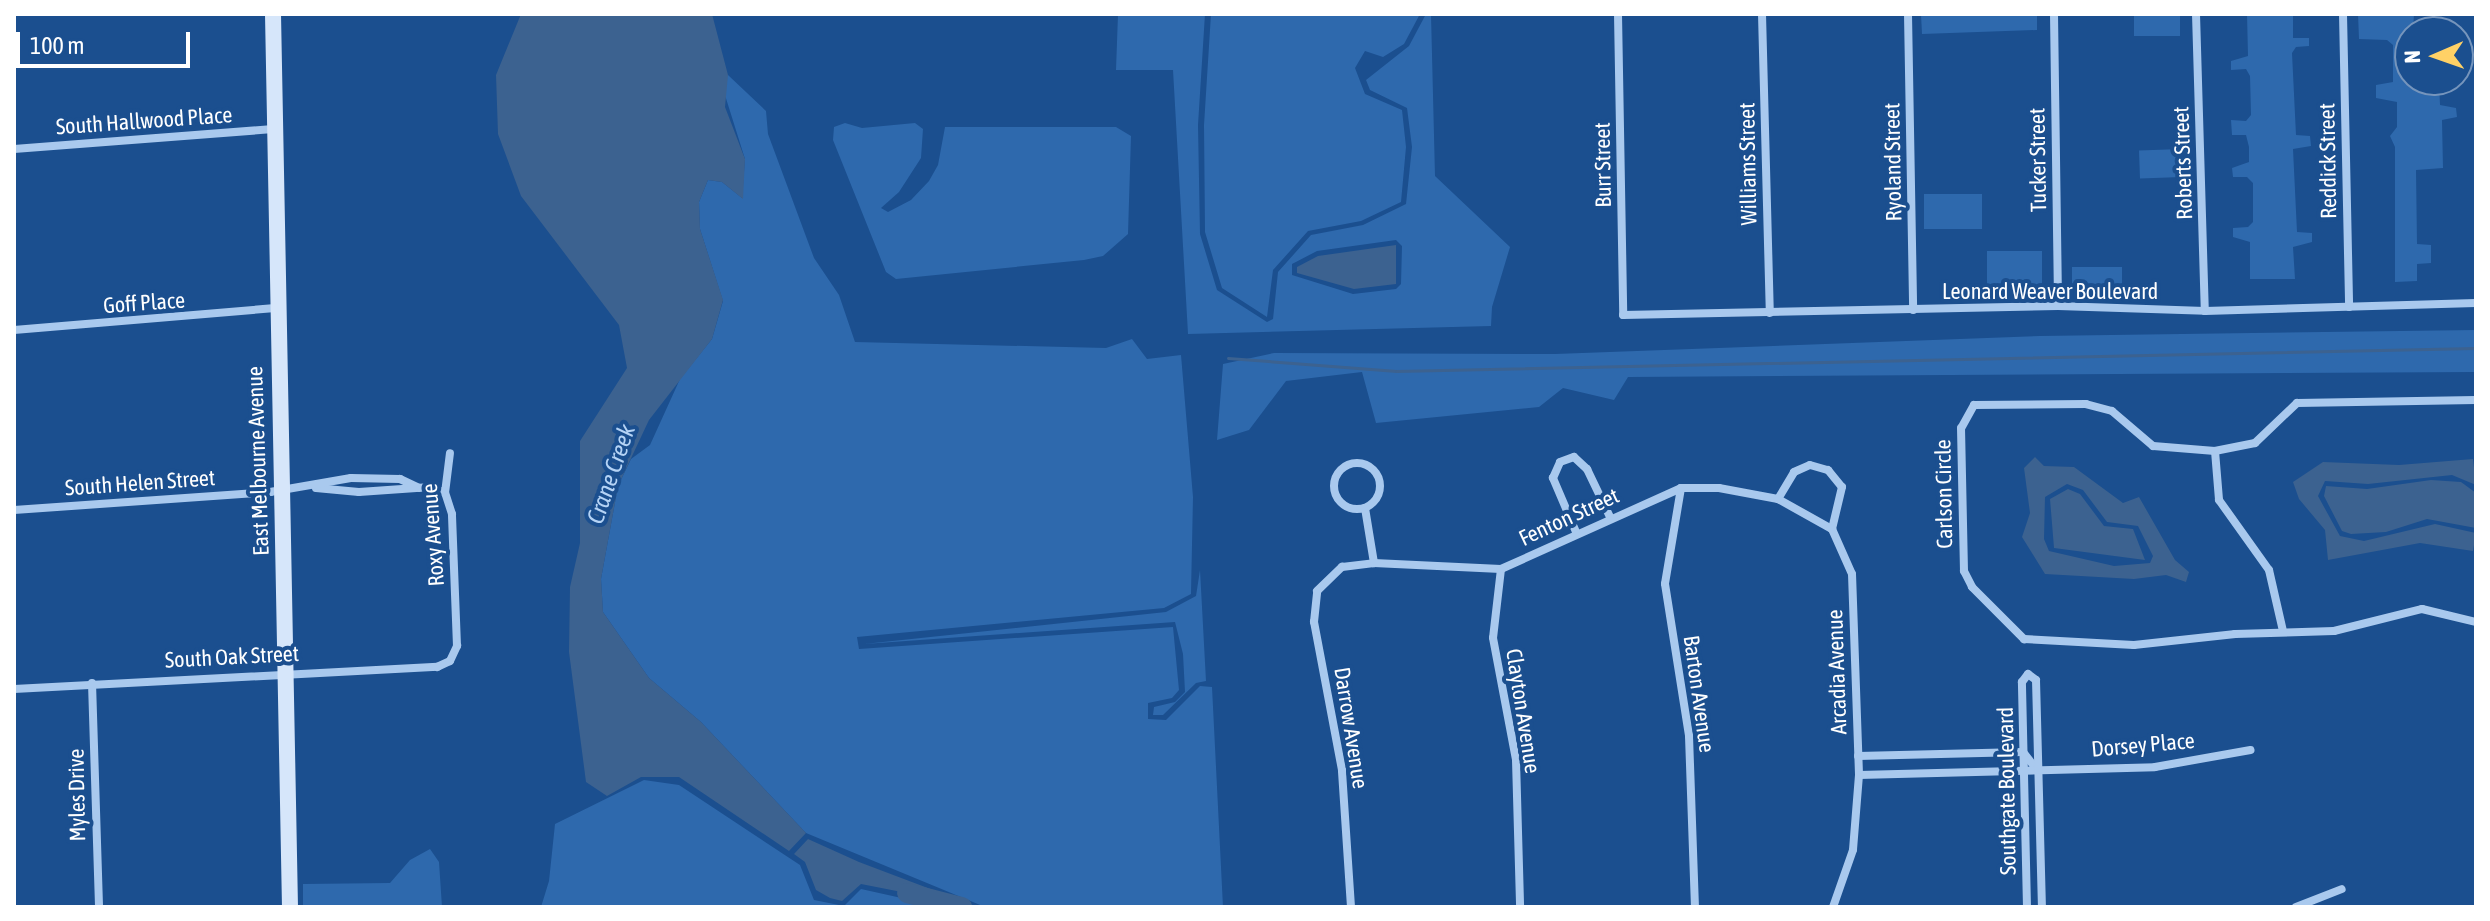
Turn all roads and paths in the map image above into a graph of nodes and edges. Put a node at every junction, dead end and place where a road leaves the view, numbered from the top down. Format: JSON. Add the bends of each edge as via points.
{"nodes":[{"id":1,"x":273,"y":14,"type":"edge"},
{"id":2,"x":1618,"y":14,"type":"edge"},
{"id":3,"x":1762,"y":14,"type":"edge"},
{"id":4,"x":1908,"y":14,"type":"edge"},
{"id":5,"x":2054,"y":14,"type":"edge"},
{"id":6,"x":2196,"y":14,"type":"edge"},
{"id":7,"x":2343,"y":14,"type":"edge"},
{"id":8,"x":276,"y":129,"type":"junction"},
{"id":9,"x":14,"y":149,"type":"edge"},
{"id":10,"x":2476,"y":303,"type":"edge"},
{"id":11,"x":2058,"y":306,"type":"junction"},
{"id":12,"x":2349,"y":307,"type":"junction"},
{"id":13,"x":275,"y":308,"type":"junction"},
{"id":14,"x":1913,"y":310,"type":"junction"},
{"id":15,"x":2205,"y":311,"type":"junction"},
{"id":16,"x":1770,"y":313,"type":"junction"},
{"id":17,"x":1623,"y":315,"type":"joint"},
{"id":18,"x":14,"y":330,"type":"edge"},
{"id":19,"x":2476,"y":400,"type":"edge"},
{"id":20,"x":2215,"y":451,"type":"junction"},
{"id":21,"x":450,"y":453,"type":"dead end"},
{"id":22,"x":281,"y":488,"type":"junction"},
{"id":23,"x":316,"y":488,"type":"junction"},
{"id":24,"x":419,"y":488,"type":"junction"},
{"id":25,"x":1681,"y":488,"type":"junction"},
{"id":26,"x":445,"y":493,"type":"junction"},
{"id":27,"x":1778,"y":499,"type":"junction"},
{"id":28,"x":1365,"y":508,"type":"junction"},
{"id":29,"x":14,"y":510,"type":"edge"},
{"id":30,"x":1610,"y":517,"type":"junction"},
{"id":31,"x":1832,"y":529,"type":"junction"},
{"id":32,"x":1576,"y":532,"type":"junction"},
{"id":33,"x":1374,"y":563,"type":"junction"},
{"id":34,"x":1342,"y":567,"type":"joint"},
{"id":35,"x":1501,"y":569,"type":"junction"},
{"id":36,"x":2476,"y":622,"type":"edge"},
{"id":37,"x":2283,"y":631,"type":"junction"},
{"id":38,"x":450,"y":661,"type":"joint"},
{"id":39,"x":286,"y":672,"type":"junction"},
{"id":40,"x":92,"y":683,"type":"junction"},
{"id":41,"x":14,"y":689,"type":"edge"},
{"id":42,"x":2250,"y":750,"type":"dead end"},
{"id":43,"x":2023,"y":752,"type":"junction"},
{"id":44,"x":1858,"y":756,"type":"junction"},
{"id":45,"x":2038,"y":770,"type":"junction"},
{"id":46,"x":2023,"y":771,"type":"junction"},
{"id":47,"x":1859,"y":775,"type":"junction"},
{"id":48,"x":2342,"y":889,"type":"dead end"},
{"id":49,"x":99,"y":907,"type":"edge"},
{"id":50,"x":290,"y":907,"type":"edge"},
{"id":51,"x":1351,"y":907,"type":"edge"},
{"id":52,"x":1520,"y":907,"type":"edge"},
{"id":53,"x":1695,"y":907,"type":"edge"},
{"id":54,"x":1833,"y":907,"type":"edge"},
{"id":55,"x":2027,"y":907,"type":"edge"},
{"id":56,"x":2042,"y":907,"type":"edge"},
{"id":57,"x":2296,"y":907,"type":"edge"}],
"edges":[{"from":1,"to":8,"type":"street","name":"East Melbourne Avenue"},
{"from":2,"to":17,"type":"street","name":"Burr Street"},
{"from":3,"to":16,"type":"street","name":"Williams Street"},
{"from":4,"to":14,"type":"street","name":"Ryoland Street"},
{"from":5,"to":11,"type":"street","name":"Tucker Street"},
{"from":6,"to":15,"type":"street","name":"Roberts Street"},
{"from":7,"to":12,"type":"street","name":"Reddick Street"},
{"from":8,"to":9,"type":"street","name":"South Hallwood Place"},
{"from":8,"to":13,"type":"street","name":"East Melbourne Avenue"},
{"from":10,"to":12,"type":"street","name":"Leonard Weaver Boulevard"},
{"from":11,"to":14,"type":"street","name":"Leonard Weaver Boulevard"},
{"from":11,"to":15,"type":"street","name":"Leonard Weaver Boulevard"},
{"from":12,"to":15,"type":"street","name":"Leonard Weaver Boulevard"},
{"from":13,"to":18,"type":"street","name":"Goff Place"},
{"from":13,"to":22,"type":"street","name":"East Melbourne Avenue"},
{"from":14,"to":16,"type":"street","name":"Leonard Weaver Boulevard"},
{"from":16,"to":17,"type":"street","name":"Leonard Weaver Boulevard"},
{"from":19,"to":20,"type":"street","name":"Carlson Circle","via":[[2297,403],[2255,443]]},
{"from":20,"to":37,"type":"street","via":[[2219,500],[2269,570]]},
{"from":20,"to":37,"type":"street","name":"Carlson Circle","via":[[2153,446],[2098,406],[1974,405],[1961,428],[1966,578],[2016,635],[2033,642],[2134,645]]},
{"from":21,"to":26,"type":"street","name":"Roxy Avenue"},
{"from":22,"to":23,"type":"street","name":"South Helen Street"},
{"from":22,"to":29,"type":"street","name":"South Helen Street"},
{"from":22,"to":39,"type":"street","name":"East Melbourne Avenue"},
{"from":23,"to":24,"type":"street","name":"South Helen Street"},
{"from":23,"to":24,"type":"street","name":"South Helen Street","via":[[351,478],[400,479]]},
{"from":24,"to":26,"type":"street","name":"South Helen Street"},
{"from":25,"to":27,"type":"street","name":"Fenton Street","via":[[1719,488]]},
{"from":25,"to":30,"type":"street","name":"Fenton Street"},
{"from":25,"to":53,"type":"street","name":"Barton Avenue","via":[[1665,584],[1689,736]]},
{"from":26,"to":38,"type":"street","name":"Roxy Avenue","via":[[452,514],[457,646]]},
{"from":27,"to":31,"type":"street","name":"Fenton Street"},
{"from":27,"to":31,"type":"street","via":[[1794,472],[1810,465],[1828,470],[1842,487]]},
{"from":28,"to":28,"type":"street","via":[[1380,491],[1377,475],[1366,465],[1350,464],[1338,473],[1336,494],[1344,505]]},
{"from":28,"to":33,"type":"street"},
{"from":30,"to":32,"type":"street","name":"Fenton Street"},
{"from":30,"to":32,"type":"street","via":[[1587,469],[1574,457],[1560,462],[1553,478]]},
{"from":31,"to":44,"type":"street","name":"Arcadia Avenue","via":[[1852,574]]},
{"from":32,"to":35,"type":"street","name":"Fenton Street"},
{"from":33,"to":34,"type":"street","name":"Fenton Street"},
{"from":33,"to":35,"type":"street","name":"Fenton Street"},
{"from":34,"to":51,"type":"street","name":"Darrow Avenue","via":[[1317,591],[1314,622],[1342,770]]},
{"from":35,"to":52,"type":"street","name":"Clayton Avenue","via":[[1493,638],[1516,760]]},
{"from":36,"to":37,"type":"street","name":"Carlson Circle","via":[[2422,609],[2334,631]]},
{"from":38,"to":39,"type":"street","name":"South Oak Street","via":[[437,667]]},
{"from":39,"to":40,"type":"street","name":"South Oak Street"},
{"from":39,"to":50,"type":"street","name":"East Melbourne Avenue"},
{"from":40,"to":41,"type":"street","name":"South Oak Street"},
{"from":40,"to":49,"type":"street","name":"Myles Drive"},
{"from":42,"to":45,"type":"street","name":"Dorsey Place","via":[[2155,767]]},
{"from":43,"to":44,"type":"street"},
{"from":43,"to":45,"type":"street"},
{"from":43,"to":45,"type":"street","name":"Southgate Boulevard","via":[[2022,682],[2028,674],[2036,680]]},
{"from":43,"to":46,"type":"street","name":"Southgate Boulevard"},
{"from":44,"to":47,"type":"street","name":"Arcadia Avenue"},
{"from":45,"to":46,"type":"street","name":"Dorsey Place"},
{"from":45,"to":56,"type":"street","name":"Southgate Boulevard"},
{"from":46,"to":47,"type":"street","name":"Dorsey Place"},
{"from":46,"to":55,"type":"street","name":"Southgate Boulevard"},
{"from":47,"to":54,"type":"street","name":"Arcadia Avenue","via":[[1853,850]]},
{"from":48,"to":57,"type":"street"}]}
